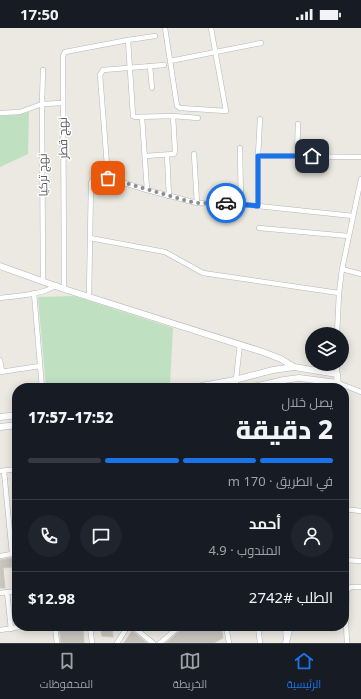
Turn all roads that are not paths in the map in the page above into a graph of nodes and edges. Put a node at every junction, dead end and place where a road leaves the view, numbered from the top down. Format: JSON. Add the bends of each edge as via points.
{"nodes":[{"id":1,"x":165,"y":28,"type":"edge"},
{"id":2,"x":211,"y":28,"type":"edge"},
{"id":3,"x":155,"y":36,"type":"dead end"},
{"id":4,"x":128,"y":40,"type":"junction"},
{"id":5,"x":261,"y":44,"type":"dead end"},
{"id":6,"x":216,"y":52,"type":"junction"},
{"id":7,"x":170,"y":61,"type":"junction"},
{"id":8,"x":150,"y":66,"type":"junction"},
{"id":9,"x":164,"y":66,"type":"dead end"},
{"id":10,"x":130,"y":68,"type":"junction"},
{"id":11,"x":43,"y":70,"type":"dead end"},
{"id":12,"x":152,"y":88,"type":"dead end"},
{"id":13,"x":62,"y":103,"type":"junction"},
{"id":14,"x":42,"y":104,"type":"junction"},
{"id":15,"x":0,"y":113,"type":"edge"},
{"id":16,"x":174,"y":116,"type":"junction"},
{"id":17,"x":142,"y":117,"type":"junction"},
{"id":18,"x":198,"y":118,"type":"dead end"},
{"id":19,"x":260,"y":119,"type":"dead end"},
{"id":20,"x":298,"y":124,"type":"dead end"},
{"id":21,"x":240,"y":148,"type":"dead end"},
{"id":22,"x":194,"y":154,"type":"dead end"},
{"id":23,"x":167,"y":155,"type":"junction"},
{"id":24,"x":145,"y":156,"type":"junction"},
{"id":25,"x":258,"y":156,"type":"junction"},
{"id":26,"x":297,"y":156,"type":"junction"},
{"id":27,"x":361,"y":157,"type":"edge"},
{"id":28,"x":108,"y":178,"type":"junction"},
{"id":29,"x":361,"y":179,"type":"edge"},
{"id":30,"x":147,"y":190,"type":"junction"},
{"id":31,"x":169,"y":196,"type":"junction"},
{"id":32,"x":197,"y":203,"type":"junction"},
{"id":33,"x":241,"y":204,"type":"junction"},
{"id":34,"x":258,"y":206,"type":"junction"},
{"id":35,"x":353,"y":216,"type":"junction"},
{"id":36,"x":259,"y":228,"type":"dead end"},
{"id":37,"x":348,"y":236,"type":"junction"},
{"id":38,"x":90,"y":238,"type":"junction"},
{"id":39,"x":0,"y":266,"type":"edge"},
{"id":40,"x":342,"y":269,"type":"junction"},
{"id":41,"x":361,"y":274,"type":"edge"},
{"id":42,"x":43,"y":280,"type":"junction"},
{"id":43,"x":56,"y":285,"type":"junction"},
{"id":44,"x":64,"y":289,"type":"junction"},
{"id":45,"x":34,"y":293,"type":"junction"},
{"id":46,"x":339,"y":293,"type":"junction"},
{"id":47,"x":89,"y":297,"type":"junction"},
{"id":48,"x":0,"y":298,"type":"edge"},
{"id":49,"x":337,"y":327,"type":"edge"},
{"id":50,"x":240,"y":344,"type":"junction"},
{"id":51,"x":0,"y":360,"type":"edge"},
{"id":52,"x":40,"y":366,"type":"junction"},
{"id":53,"x":294,"y":367,"type":"junction"},
{"id":54,"x":1,"y":371,"type":"edge"},
{"id":55,"x":337,"y":374,"type":"joint"},
{"id":56,"x":235,"y":380,"type":"junction"},
{"id":57,"x":42,"y":383,"type":"edge"},
{"id":58,"x":218,"y":383,"type":"edge"},
{"id":59,"x":280,"y":383,"type":"edge"},
{"id":60,"x":323,"y":383,"type":"edge"},
{"id":61,"x":338,"y":383,"type":"edge"},
{"id":62,"x":349,"y":389,"type":"edge"},
{"id":63,"x":361,"y":392,"type":"edge"},
{"id":64,"x":12,"y":416,"type":"edge"},
{"id":65,"x":0,"y":417,"type":"edge"},
{"id":66,"x":12,"y":426,"type":"edge"},
{"id":67,"x":0,"y":427,"type":"edge"},
{"id":68,"x":12,"y":470,"type":"edge"},
{"id":69,"x":2,"y":471,"type":"edge"},
{"id":70,"x":349,"y":510,"type":"edge"},
{"id":71,"x":361,"y":511,"type":"edge"},
{"id":72,"x":12,"y":540,"type":"edge"},
{"id":73,"x":12,"y":554,"type":"edge"},
{"id":74,"x":0,"y":556,"type":"edge"},
{"id":75,"x":349,"y":560,"type":"edge"},
{"id":76,"x":361,"y":561,"type":"edge"},
{"id":77,"x":361,"y":587,"type":"edge"},
{"id":78,"x":349,"y":588,"type":"edge"},
{"id":79,"x":7,"y":592,"type":"junction"},
{"id":80,"x":12,"y":592,"type":"edge"},
{"id":81,"x":0,"y":593,"type":"edge"},
{"id":82,"x":11,"y":629,"type":"joint"},
{"id":83,"x":0,"y":630,"type":"edge"},
{"id":84,"x":56,"y":631,"type":"edge"},
{"id":85,"x":91,"y":631,"type":"edge"},
{"id":86,"x":125,"y":631,"type":"edge"},
{"id":87,"x":138,"y":631,"type":"edge"},
{"id":88,"x":174,"y":631,"type":"edge"},
{"id":89,"x":227,"y":631,"type":"edge"},
{"id":90,"x":259,"y":631,"type":"edge"},
{"id":91,"x":285,"y":631,"type":"edge"},
{"id":92,"x":289,"y":631,"type":"edge"},
{"id":93,"x":346,"y":631,"type":"edge"},
{"id":94,"x":286,"y":641,"type":"edge"},
{"id":95,"x":57,"y":643,"type":"edge"},
{"id":96,"x":92,"y":643,"type":"edge"},
{"id":97,"x":117,"y":643,"type":"edge"},
{"id":98,"x":153,"y":643,"type":"edge"},
{"id":99,"x":160,"y":643,"type":"edge"},
{"id":100,"x":229,"y":643,"type":"edge"},
{"id":101,"x":260,"y":643,"type":"edge"},
{"id":102,"x":347,"y":643,"type":"edge"}],
"edges":[{"from":1,"to":7,"type":"street"},
{"from":2,"to":6,"type":"street"},
{"from":3,"to":4,"type":"street"},
{"from":4,"to":10,"type":"street"},
{"from":4,"to":13,"type":"street","name":"نهج قطر","via":[[65,52]]},
{"from":5,"to":6,"type":"street"},
{"from":6,"to":7,"type":"street"},
{"from":6,"to":7,"type":"street","via":[[226,111],[178,108]]},
{"from":8,"to":9,"type":"street"},
{"from":8,"to":10,"type":"street"},
{"from":8,"to":12,"type":"street"},
{"from":10,"to":17,"type":"street","via":[[133,116]]},
{"from":10,"to":28,"type":"street","via":[[103,70],[100,75]]},
{"from":11,"to":14,"type":"street","name":"نهج تركيا"},
{"from":13,"to":14,"type":"street"},
{"from":13,"to":44,"type":"street","name":"نهج قطر"},
{"from":14,"to":15,"type":"street","via":[[20,112]]},
{"from":14,"to":42,"type":"street","name":"نهج تركيا"},
{"from":16,"to":17,"type":"street"},
{"from":16,"to":18,"type":"street"},
{"from":16,"to":23,"type":"street","via":[[176,151]]},
{"from":17,"to":24,"type":"street"},
{"from":19,"to":25,"type":"street"},
{"from":20,"to":26,"type":"street"},
{"from":21,"to":33,"type":"street"},
{"from":22,"to":32,"type":"street"},
{"from":23,"to":24,"type":"street"},
{"from":23,"to":31,"type":"street"},
{"from":24,"to":30,"type":"street"},
{"from":25,"to":26,"type":"street"},
{"from":25,"to":34,"type":"street"},
{"from":26,"to":27,"type":"street"},
{"from":28,"to":30,"type":"street"},
{"from":28,"to":38,"type":"street","via":[[94,177],[91,183]]},
{"from":29,"to":35,"type":"street"},
{"from":30,"to":31,"type":"street"},
{"from":31,"to":32,"type":"street"},
{"from":32,"to":33,"type":"street"},
{"from":33,"to":34,"type":"street"},
{"from":34,"to":35,"type":"street"},
{"from":35,"to":37,"type":"street"},
{"from":36,"to":37,"type":"street"},
{"from":37,"to":40,"type":"street"},
{"from":38,"to":46,"type":"street","via":[[165,252],[203,273]]},
{"from":38,"to":47,"type":"street"},
{"from":39,"to":42,"type":"street"},
{"from":40,"to":41,"type":"street"},
{"from":40,"to":46,"type":"street"},
{"from":42,"to":43,"type":"street"},
{"from":43,"to":44,"type":"street"},
{"from":43,"to":45,"type":"street"},
{"from":44,"to":47,"type":"street"},
{"from":45,"to":48,"type":"street"},
{"from":45,"to":52,"type":"street"},
{"from":46,"to":49,"type":"street"},
{"from":47,"to":50,"type":"street"},
{"from":50,"to":53,"type":"street","via":[[281,359]]},
{"from":50,"to":56,"type":"street"},
{"from":51,"to":54,"type":"street"},
{"from":52,"to":54,"type":"street"},
{"from":52,"to":57,"type":"street"},
{"from":53,"to":55,"type":"street"},
{"from":53,"to":56,"type":"street"},
{"from":55,"to":61,"type":"street"},
{"from":56,"to":58,"type":"street"},
{"from":59,"to":60,"type":"street","via":[[299,378]]},
{"from":62,"to":63,"type":"street"},
{"from":64,"to":65,"type":"street"},
{"from":66,"to":67,"type":"street"},
{"from":68,"to":69,"type":"street"},
{"from":69,"to":72,"type":"street"},
{"from":70,"to":71,"type":"street"},
{"from":73,"to":74,"type":"street"},
{"from":75,"to":76,"type":"street"},
{"from":77,"to":78,"type":"street"},
{"from":79,"to":80,"type":"street"},
{"from":79,"to":81,"type":"street"},
{"from":79,"to":82,"type":"street"},
{"from":82,"to":83,"type":"street"},
{"from":84,"to":95,"type":"street"},
{"from":85,"to":96,"type":"street"},
{"from":86,"to":97,"type":"street"},
{"from":87,"to":98,"type":"street"},
{"from":88,"to":99,"type":"street"},
{"from":89,"to":100,"type":"street"},
{"from":90,"to":101,"type":"street"},
{"from":91,"to":94,"type":"street"},
{"from":92,"to":94,"type":"street"},
{"from":93,"to":102,"type":"street"}]}
